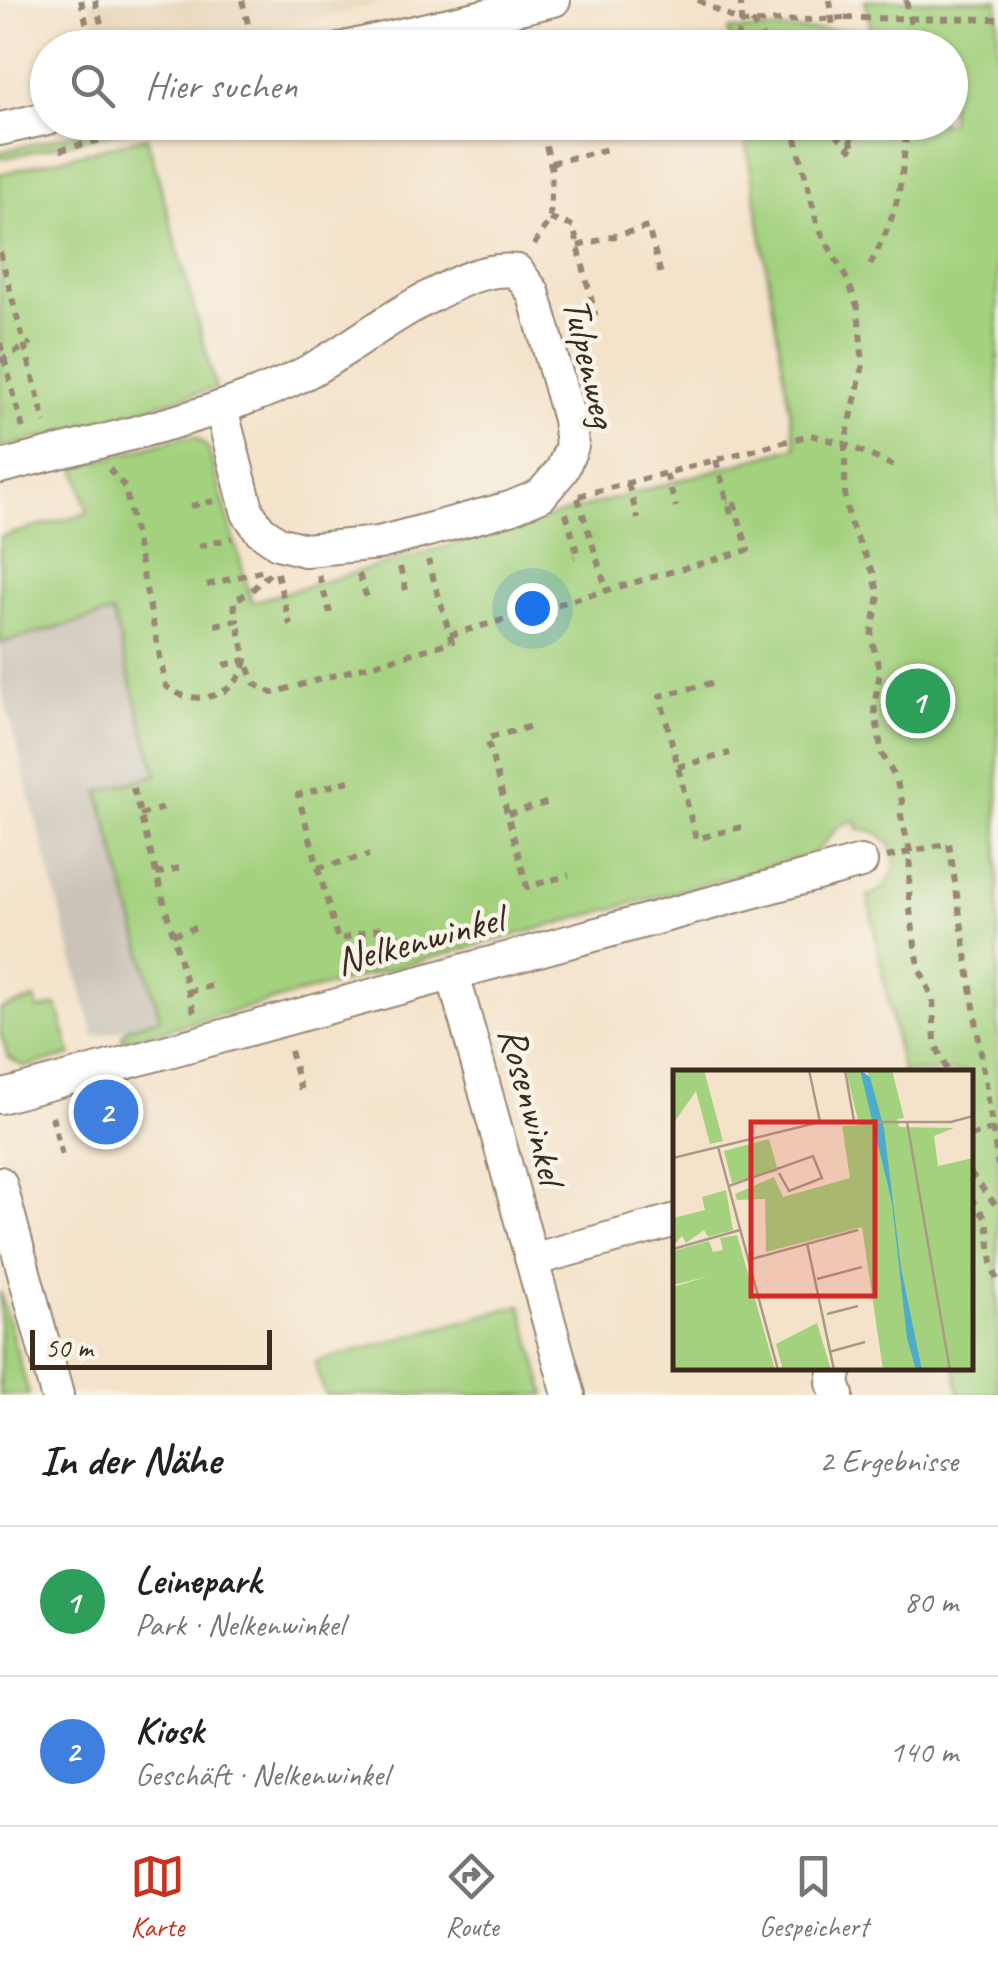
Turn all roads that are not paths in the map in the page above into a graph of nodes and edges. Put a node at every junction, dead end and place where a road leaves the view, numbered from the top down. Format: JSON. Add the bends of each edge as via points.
{"nodes":[{"id":1,"x":554,"y":0,"type":"edge"},
{"id":2,"x":423,"y":30,"type":"edge"},
{"id":3,"x":30,"y":122,"type":"edge"},
{"id":4,"x":0,"y":129,"type":"edge"},
{"id":5,"x":222,"y":408,"type":"junction"},
{"id":6,"x":28,"y":460,"type":"edge"},
{"id":7,"x":861,"y":862,"type":"road end"},
{"id":8,"x":453,"y":974,"type":"junction"},
{"id":9,"x":0,"y":1097,"type":"edge"},
{"id":10,"x":0,"y":1183,"type":"edge"},
{"id":11,"x":673,"y":1221,"type":"edge"},
{"id":12,"x":532,"y":1260,"type":"junction"},
{"id":13,"x":836,"y":1370,"type":"edge"},
{"id":14,"x":57,"y":1395,"type":"edge"},
{"id":15,"x":569,"y":1395,"type":"edge"},
{"id":16,"x":836,"y":1395,"type":"edge"}],
"edges":[{"from":1,"to":2,"type":"street"},
{"from":3,"to":4,"type":"street"},
{"from":5,"to":5,"type":"street","name":"Tulpenweg","via":[[248,513],[278,544],[305,550],[420,532],[571,484],[569,419],[533,292],[517,271],[495,268],[458,282],[290,381]]},
{"from":5,"to":6,"type":"street","name":"Tulpenweg"},
{"from":7,"to":8,"type":"street","name":"Nelkenwinkel"},
{"from":8,"to":9,"type":"street","name":"Nelkenwinkel"},
{"from":8,"to":12,"type":"street","name":"Rosenwinkel"},
{"from":10,"to":14,"type":"street"},
{"from":11,"to":12,"type":"street"},
{"from":12,"to":15,"type":"street","name":"Rosenwinkel"},
{"from":13,"to":16,"type":"street"}]}
